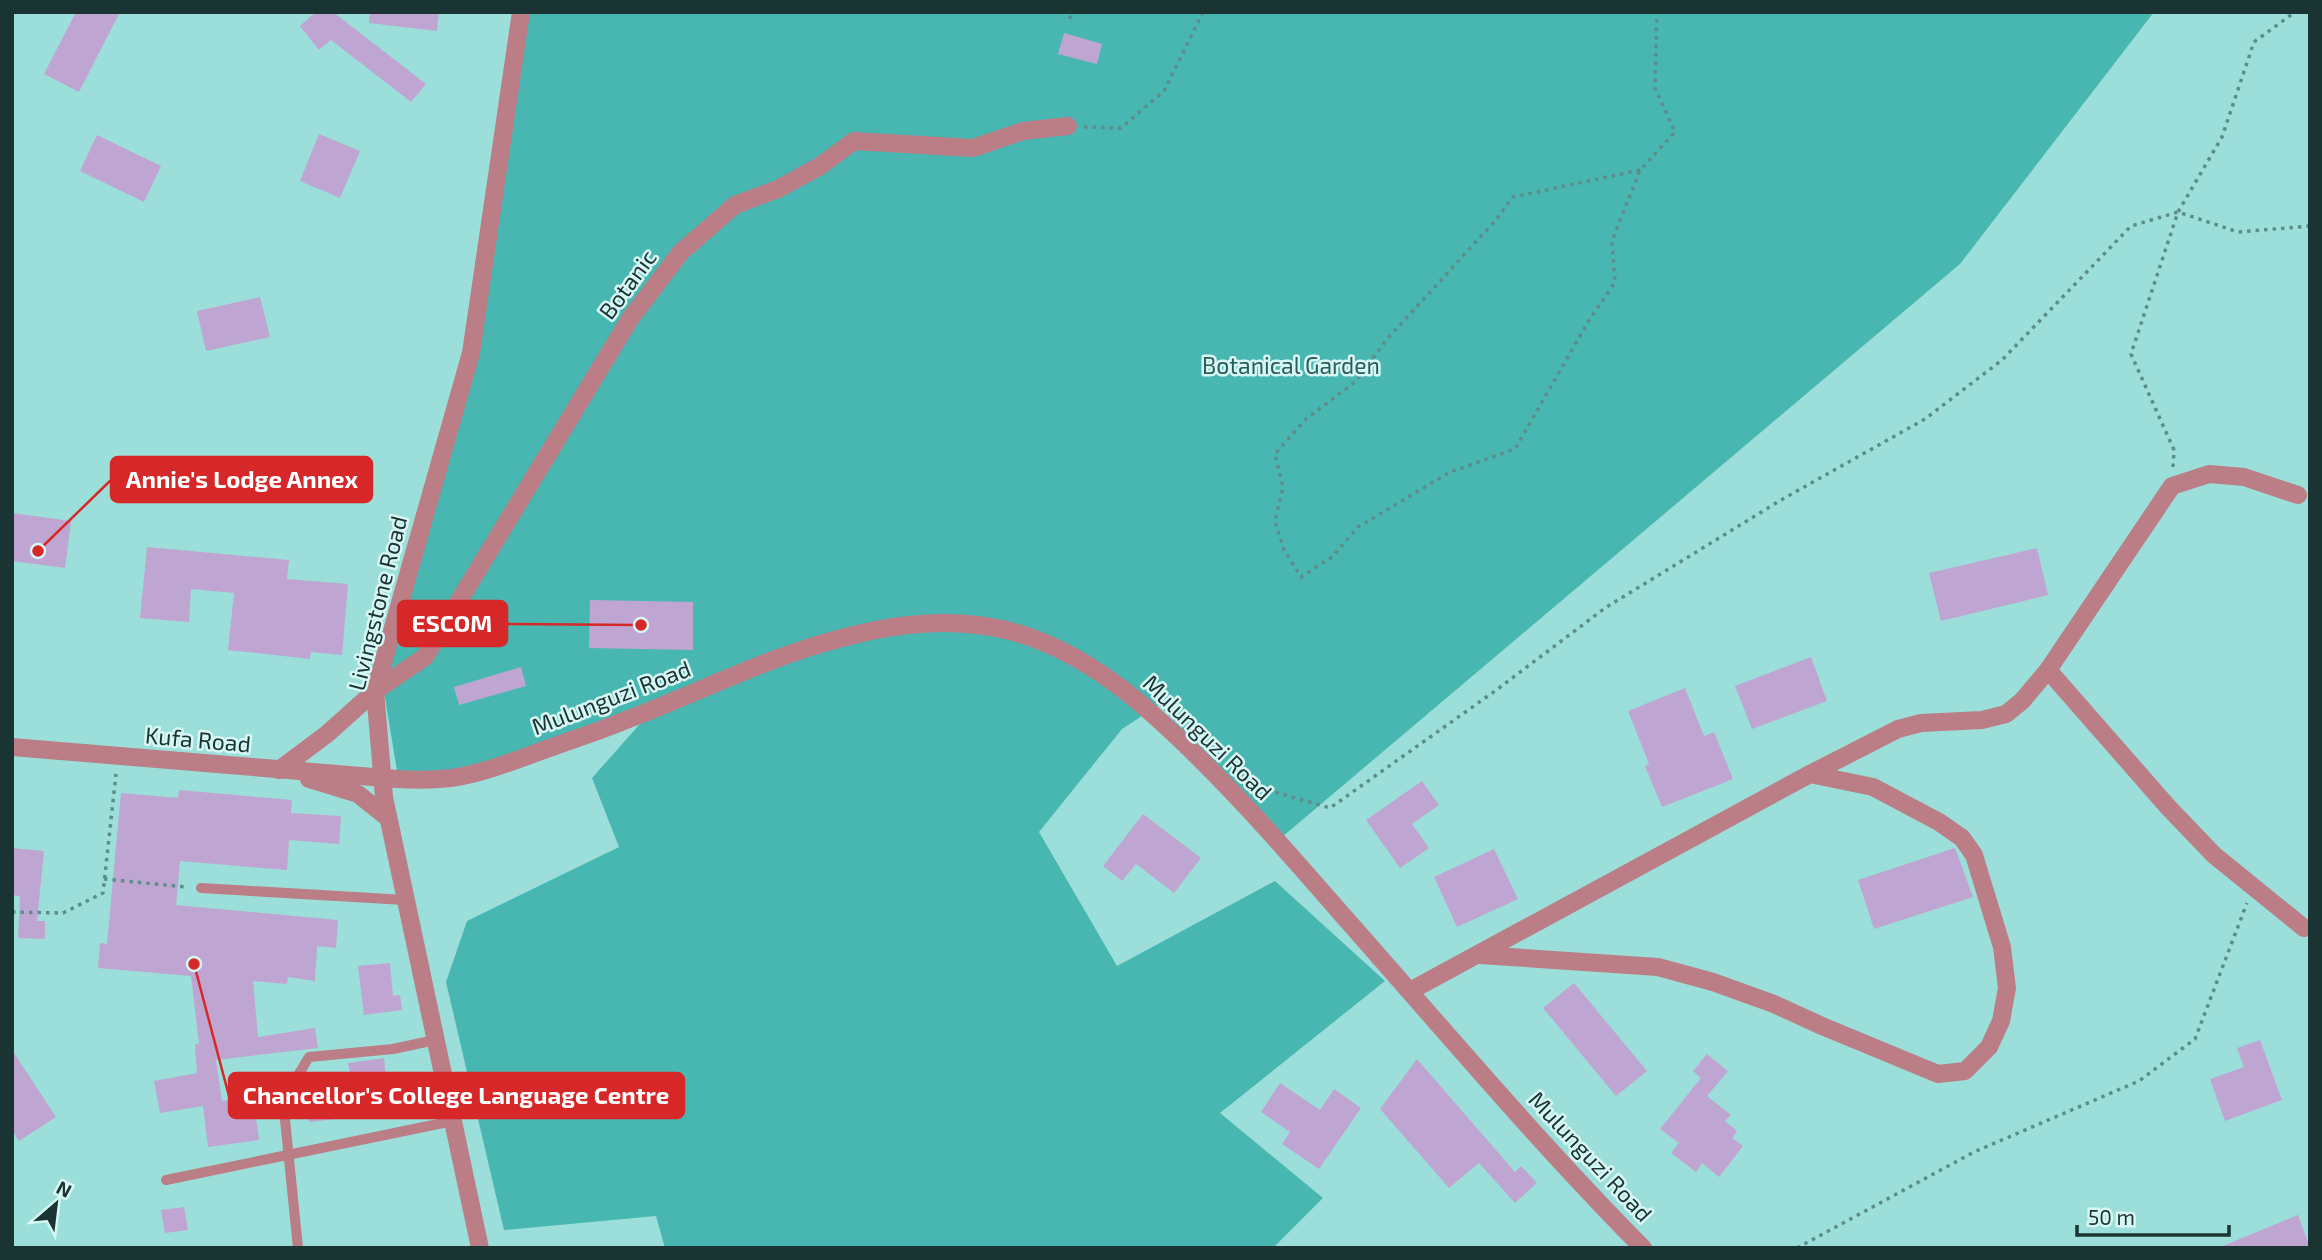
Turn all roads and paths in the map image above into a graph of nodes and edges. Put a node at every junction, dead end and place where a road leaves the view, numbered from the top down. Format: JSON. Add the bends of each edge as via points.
{"nodes":[{"id":1,"x":521,"y":12,"type":"edge"},
{"id":2,"x":1071,"y":12,"type":"edge"},
{"id":3,"x":1203,"y":12,"type":"edge"},
{"id":4,"x":1657,"y":12,"type":"edge"},
{"id":5,"x":2295,"y":12,"type":"edge"},
{"id":6,"x":1069,"y":19,"type":"dead end"},
{"id":7,"x":1068,"y":126,"type":"joint"},
{"id":8,"x":1640,"y":170,"type":"junction"},
{"id":9,"x":2178,"y":212,"type":"junction"},
{"id":10,"x":2310,"y":226,"type":"edge"},
{"id":11,"x":2172,"y":486,"type":"junction"},
{"id":12,"x":2298,"y":495,"type":"dead end"},
{"id":13,"x":2048,"y":670,"type":"junction"},
{"id":14,"x":375,"y":691,"type":"junction"},
{"id":15,"x":12,"y":747,"type":"edge"},
{"id":16,"x":117,"y":757,"type":"junction"},
{"id":17,"x":279,"y":770,"type":"junction"},
{"id":18,"x":1810,"y":774,"type":"junction"},
{"id":19,"x":1218,"y":777,"type":"junction"},
{"id":20,"x":380,"y":778,"type":"junction"},
{"id":21,"x":388,"y":818,"type":"junction"},
{"id":22,"x":104,"y":880,"type":"junction"},
{"id":23,"x":2253,"y":887,"type":"junction"},
{"id":24,"x":201,"y":888,"type":"joint"},
{"id":25,"x":405,"y":900,"type":"junction"},
{"id":26,"x":12,"y":912,"type":"edge"},
{"id":27,"x":2304,"y":928,"type":"dead end"},
{"id":28,"x":1479,"y":955,"type":"junction"},
{"id":29,"x":1410,"y":991,"type":"junction"},
{"id":30,"x":435,"y":1040,"type":"junction"},
{"id":31,"x":453,"y":1121,"type":"junction"},
{"id":32,"x":289,"y":1154,"type":"junction"},
{"id":33,"x":166,"y":1180,"type":"dead end"},
{"id":34,"x":298,"y":1248,"type":"edge"},
{"id":35,"x":480,"y":1248,"type":"edge"},
{"id":36,"x":1643,"y":1248,"type":"edge"},
{"id":37,"x":1797,"y":1248,"type":"edge"}],
"edges":[{"from":1,"to":14,"type":"street","name":"Livingstone Road","via":[[471,353]]},
{"from":2,"to":6,"type":"path"},
{"from":3,"to":7,"type":"path","via":[[1164,91],[1121,128]]},
{"from":4,"to":8,"type":"path","via":[[1655,88],[1675,132]]},
{"from":5,"to":9,"type":"path","via":[[2254,42],[2222,137]]},
{"from":7,"to":14,"type":"street","name":"Botanic","via":[[1023,131],[973,148],[853,141],[778,189],[735,205],[681,252],[630,319],[425,657]]},
{"from":8,"to":8,"type":"path","via":[[1612,242],[1615,282],[1515,449],[1450,472],[1358,527],[1332,557],[1301,577],[1284,550],[1275,522],[1283,487],[1275,454],[1306,419],[1354,382],[1513,197]]},
{"from":9,"to":10,"type":"path","via":[[2238,232]]},
{"from":9,"to":11,"type":"path","via":[[2132,354],[2174,450]]},
{"from":9,"to":19,"type":"path","via":[[2131,226],[2002,360],[1925,419],[1605,608],[1330,808]]},
{"from":11,"to":12,"type":"street","via":[[2209,474],[2244,477]]},
{"from":11,"to":13,"type":"street"},
{"from":13,"to":18,"type":"street","via":[[2006,714],[1898,729]]},
{"from":13,"to":23,"type":"street","via":[[2168,807]]},
{"from":14,"to":17,"type":"street","name":"Botanic"},
{"from":14,"to":20,"type":"street","name":"Livingstone Road"},
{"from":15,"to":16,"type":"street","name":"Kufa Road"},
{"from":16,"to":17,"type":"street","name":"Kufa Road"},
{"from":16,"to":22,"type":"path"},
{"from":17,"to":20,"type":"street","name":"Kufa Road"},
{"from":17,"to":21,"type":"street","via":[[358,794]]},
{"from":18,"to":28,"type":"street"},
{"from":18,"to":28,"type":"street","via":[[1873,787],[1939,822],[1962,838],[1974,855],[2002,947],[2007,988],[2001,1021],[1989,1047],[1965,1071],[1938,1074],[1774,1004],[1658,967]]},
{"from":19,"to":20,"type":"street","name":"Mulunguzi Road","via":[[1110,678],[1038,640],[957,622],[877,629],[839,638],[740,671],[628,720],[479,772],[438,779]]},
{"from":19,"to":29,"type":"street","name":"Mulunguzi Road"},
{"from":20,"to":21,"type":"street","name":"Livingstone Road"},
{"from":21,"to":25,"type":"street","name":"Livingstone Road"},
{"from":22,"to":24,"type":"path"},
{"from":22,"to":26,"type":"path","via":[[103,893],[64,913]]},
{"from":23,"to":27,"type":"street"},
{"from":23,"to":37,"type":"path","via":[[2194,1039],[2140,1081],[1974,1152]]},
{"from":24,"to":25,"type":"lane"},
{"from":25,"to":30,"type":"street","name":"Livingstone Road"},
{"from":28,"to":29,"type":"street"},
{"from":29,"to":36,"type":"street","name":"Mulunguzi Road"},
{"from":30,"to":31,"type":"street","name":"Livingstone Road"},
{"from":30,"to":32,"type":"lane","via":[[309,1057],[283,1100]]},
{"from":31,"to":32,"type":"lane"},
{"from":31,"to":35,"type":"street","name":"Livingstone Road"},
{"from":32,"to":33,"type":"lane"},
{"from":32,"to":34,"type":"lane"}]}
